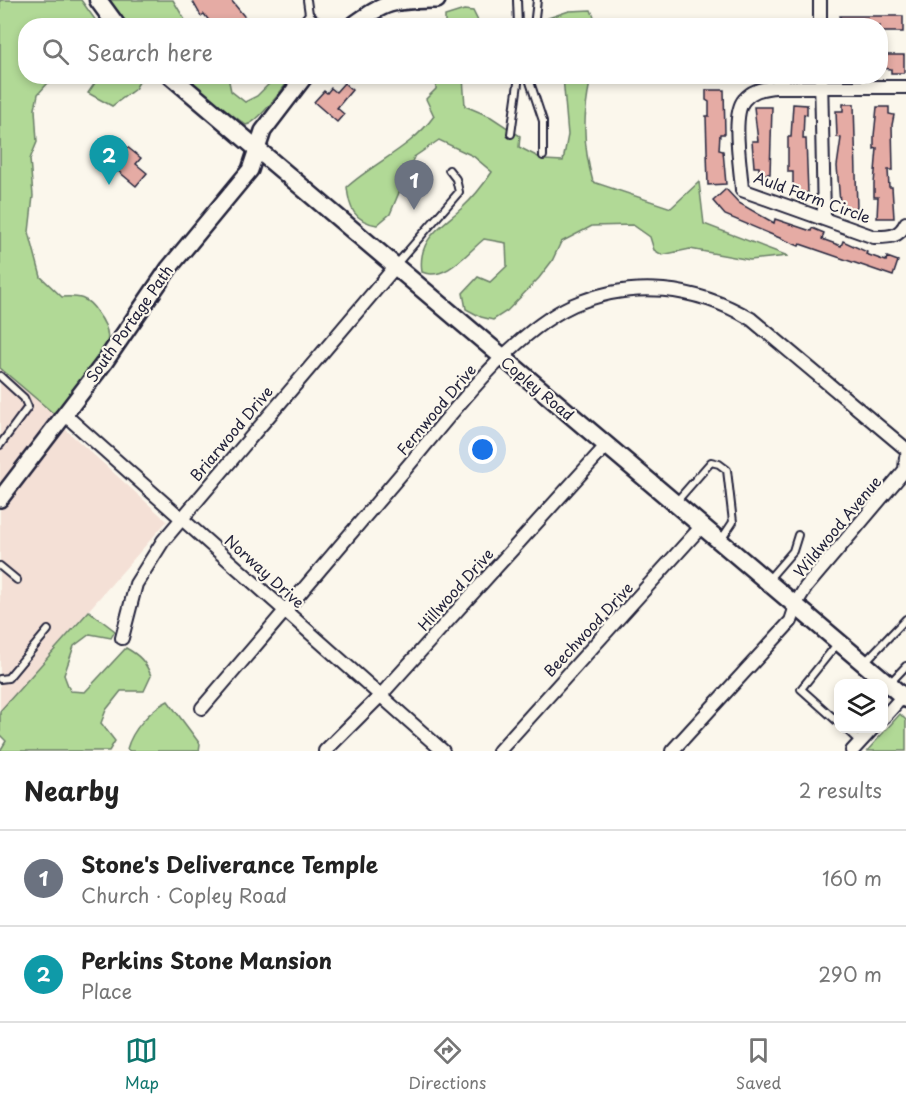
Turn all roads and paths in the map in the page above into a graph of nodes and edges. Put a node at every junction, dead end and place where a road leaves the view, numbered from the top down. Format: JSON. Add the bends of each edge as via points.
{"nodes":[{"id":1,"x":98,"y":0,"type":"edge"},
{"id":2,"x":306,"y":0,"type":"edge"},
{"id":3,"x":437,"y":0,"type":"edge"},
{"id":4,"x":517,"y":0,"type":"edge"},
{"id":5,"x":537,"y":0,"type":"edge"},
{"id":6,"x":820,"y":0,"type":"edge"},
{"id":7,"x":309,"y":14,"type":"junction"},
{"id":8,"x":111,"y":18,"type":"edge"},
{"id":9,"x":306,"y":18,"type":"edge"},
{"id":10,"x":313,"y":18,"type":"edge"},
{"id":11,"x":360,"y":18,"type":"edge"},
{"id":12,"x":518,"y":18,"type":"edge"},
{"id":13,"x":535,"y":18,"type":"edge"},
{"id":14,"x":820,"y":18,"type":"edge"},
{"id":15,"x":180,"y":84,"type":"edge"},
{"id":16,"x":299,"y":84,"type":"edge"},
{"id":17,"x":518,"y":84,"type":"edge"},
{"id":18,"x":531,"y":84,"type":"edge"},
{"id":19,"x":802,"y":84,"type":"edge"},
{"id":20,"x":821,"y":84,"type":"edge"},
{"id":21,"x":855,"y":84,"type":"edge"},
{"id":22,"x":906,"y":87,"type":"edge"},
{"id":23,"x":511,"y":134,"type":"dead end"},
{"id":24,"x":256,"y":150,"type":"junction"},
{"id":25,"x":543,"y":156,"type":"dead end"},
{"id":26,"x":449,"y":170,"type":"dead end"},
{"id":27,"x":824,"y":217,"type":"junction"},
{"id":28,"x":906,"y":224,"type":"edge"},
{"id":29,"x":395,"y":267,"type":"junction"},
{"id":30,"x":501,"y":359,"type":"junction"},
{"id":31,"x":0,"y":376,"type":"edge"},
{"id":32,"x":64,"y":414,"type":"junction"},
{"id":33,"x":0,"y":446,"type":"edge"},
{"id":34,"x":605,"y":447,"type":"junction"},
{"id":35,"x":906,"y":449,"type":"edge"},
{"id":36,"x":906,"y":457,"type":"edge"},
{"id":37,"x":905,"y":471,"type":"edge"},
{"id":38,"x":0,"y":499,"type":"edge"},
{"id":39,"x":674,"y":505,"type":"junction"},
{"id":40,"x":182,"y":517,"type":"junction"},
{"id":41,"x":701,"y":527,"type":"junction"},
{"id":42,"x":798,"y":535,"type":"dead end"},
{"id":43,"x":719,"y":543,"type":"junction"},
{"id":44,"x":0,"y":566,"type":"edge"},
{"id":45,"x":17,"y":580,"type":"dead end"},
{"id":46,"x":765,"y":582,"type":"junction"},
{"id":47,"x":796,"y":608,"type":"junction"},
{"id":48,"x":285,"y":611,"type":"junction"},
{"id":49,"x":906,"y":619,"type":"edge"},
{"id":50,"x":48,"y":630,"type":"dead end"},
{"id":51,"x":123,"y":638,"type":"dead end"},
{"id":52,"x":838,"y":643,"type":"junction"},
{"id":53,"x":863,"y":664,"type":"junction"},
{"id":54,"x":906,"y":666,"type":"edge"},
{"id":55,"x":0,"y":679,"type":"edge"},
{"id":56,"x":882,"y":679,"type":"edge"},
{"id":57,"x":888,"y":684,"type":"joint"},
{"id":58,"x":380,"y":696,"type":"junction"},
{"id":59,"x":904,"y":698,"type":"edge"},
{"id":60,"x":202,"y":708,"type":"dead end"},
{"id":61,"x":888,"y":713,"type":"edge"},
{"id":62,"x":834,"y":718,"type":"edge"},
{"id":63,"x":848,"y":733,"type":"edge"},
{"id":64,"x":869,"y":733,"type":"edge"},
{"id":65,"x":856,"y":746,"type":"edge"},
{"id":66,"x":325,"y":751,"type":"edge"},
{"id":67,"x":443,"y":751,"type":"edge"},
{"id":68,"x":499,"y":751,"type":"edge"},
{"id":69,"x":672,"y":751,"type":"edge"}],
"edges":[{"from":1,"to":8,"type":"main road"},
{"from":2,"to":7,"type":"lane"},
{"from":3,"to":11,"type":"street","via":[[386,1]]},
{"from":4,"to":12,"type":"lane"},
{"from":5,"to":13,"type":"lane"},
{"from":6,"to":14,"type":"street"},
{"from":7,"to":9,"type":"lane"},
{"from":7,"to":10,"type":"lane"},
{"from":15,"to":24,"type":"main road","name":"Copley Road"},
{"from":16,"to":24,"type":"street","name":"South Portage Path","via":[[263,131]]},
{"from":17,"to":23,"type":"lane"},
{"from":18,"to":25,"type":"lane","via":[[543,121]]},
{"from":19,"to":27,"type":"street","name":"Auld Farm Circle","via":[[754,91],[742,101],[737,117],[742,190]]},
{"from":20,"to":27,"type":"street"},
{"from":21,"to":22,"type":"street","name":"Auld Farm Circle"},
{"from":24,"to":29,"type":"main road","name":"Copley Road"},
{"from":24,"to":32,"type":"street","name":"South Portage Path","via":[[250,170],[169,268]]},
{"from":26,"to":29,"type":"lane","via":[[459,192]]},
{"from":27,"to":28,"type":"street","name":"Auld Farm Circle","via":[[874,237],[892,237],[903,231]]},
{"from":29,"to":30,"type":"main road","name":"Copley Road"},
{"from":29,"to":40,"type":"street","name":"Briarwood Drive"},
{"from":30,"to":34,"type":"main road","name":"Copley Road"},
{"from":30,"to":35,"type":"street","name":"Fernwood Drive","via":[[550,319],[589,299],[638,288],[687,292],[721,303],[751,320]]},
{"from":30,"to":48,"type":"street","name":"Fernwood Drive"},
{"from":31,"to":33,"type":"lane","via":[[24,398],[28,407]]},
{"from":32,"to":38,"type":"street","name":"South Portage Path"},
{"from":32,"to":40,"type":"street","name":"Norway Drive"},
{"from":34,"to":39,"type":"main road","name":"Copley Road"},
{"from":34,"to":58,"type":"street","name":"Hillwood Drive"},
{"from":36,"to":37,"type":"street","name":"Wildwood Avenue"},
{"from":37,"to":47,"type":"street","name":"Wildwood Avenue","via":[[806,587]]},
{"from":39,"to":41,"type":"main road","name":"Copley Road"},
{"from":39,"to":43,"type":"lane","via":[[711,462],[720,464],[727,470],[733,522]]},
{"from":40,"to":48,"type":"street","name":"Norway Drive"},
{"from":40,"to":51,"type":"street","name":"Briarwood Drive","via":[[148,560],[136,584]]},
{"from":41,"to":43,"type":"main road","name":"Copley Road"},
{"from":41,"to":68,"type":"street","name":"Beechwood Drive"},
{"from":42,"to":46,"type":"lane","via":[[793,551]]},
{"from":43,"to":46,"type":"main road","name":"Copley Road"},
{"from":44,"to":45,"type":"lane"},
{"from":46,"to":47,"type":"main road","name":"Copley Road"},
{"from":47,"to":52,"type":"main road","name":"Copley Road"},
{"from":47,"to":69,"type":"street","name":"Wildwood Avenue","via":[[791,621]]},
{"from":48,"to":58,"type":"street","name":"Norway Drive"},
{"from":48,"to":60,"type":"street","name":"Fernwood Drive"},
{"from":49,"to":53,"type":"lane"},
{"from":50,"to":55,"type":"lane","via":[[8,678]]},
{"from":52,"to":53,"type":"main road","name":"Copley Road"},
{"from":52,"to":62,"type":"lane","via":[[801,689]]},
{"from":53,"to":56,"type":"main road","name":"Copley Road"},
{"from":54,"to":57,"type":"lane"},
{"from":57,"to":59,"type":"main road","name":"Copley Road"},
{"from":58,"to":66,"type":"street","name":"Hillwood Drive"},
{"from":58,"to":67,"type":"street","name":"Norway Drive"},
{"from":59,"to":61,"type":"street"},
{"from":63,"to":65,"type":"lane"},
{"from":64,"to":65,"type":"street"}]}
